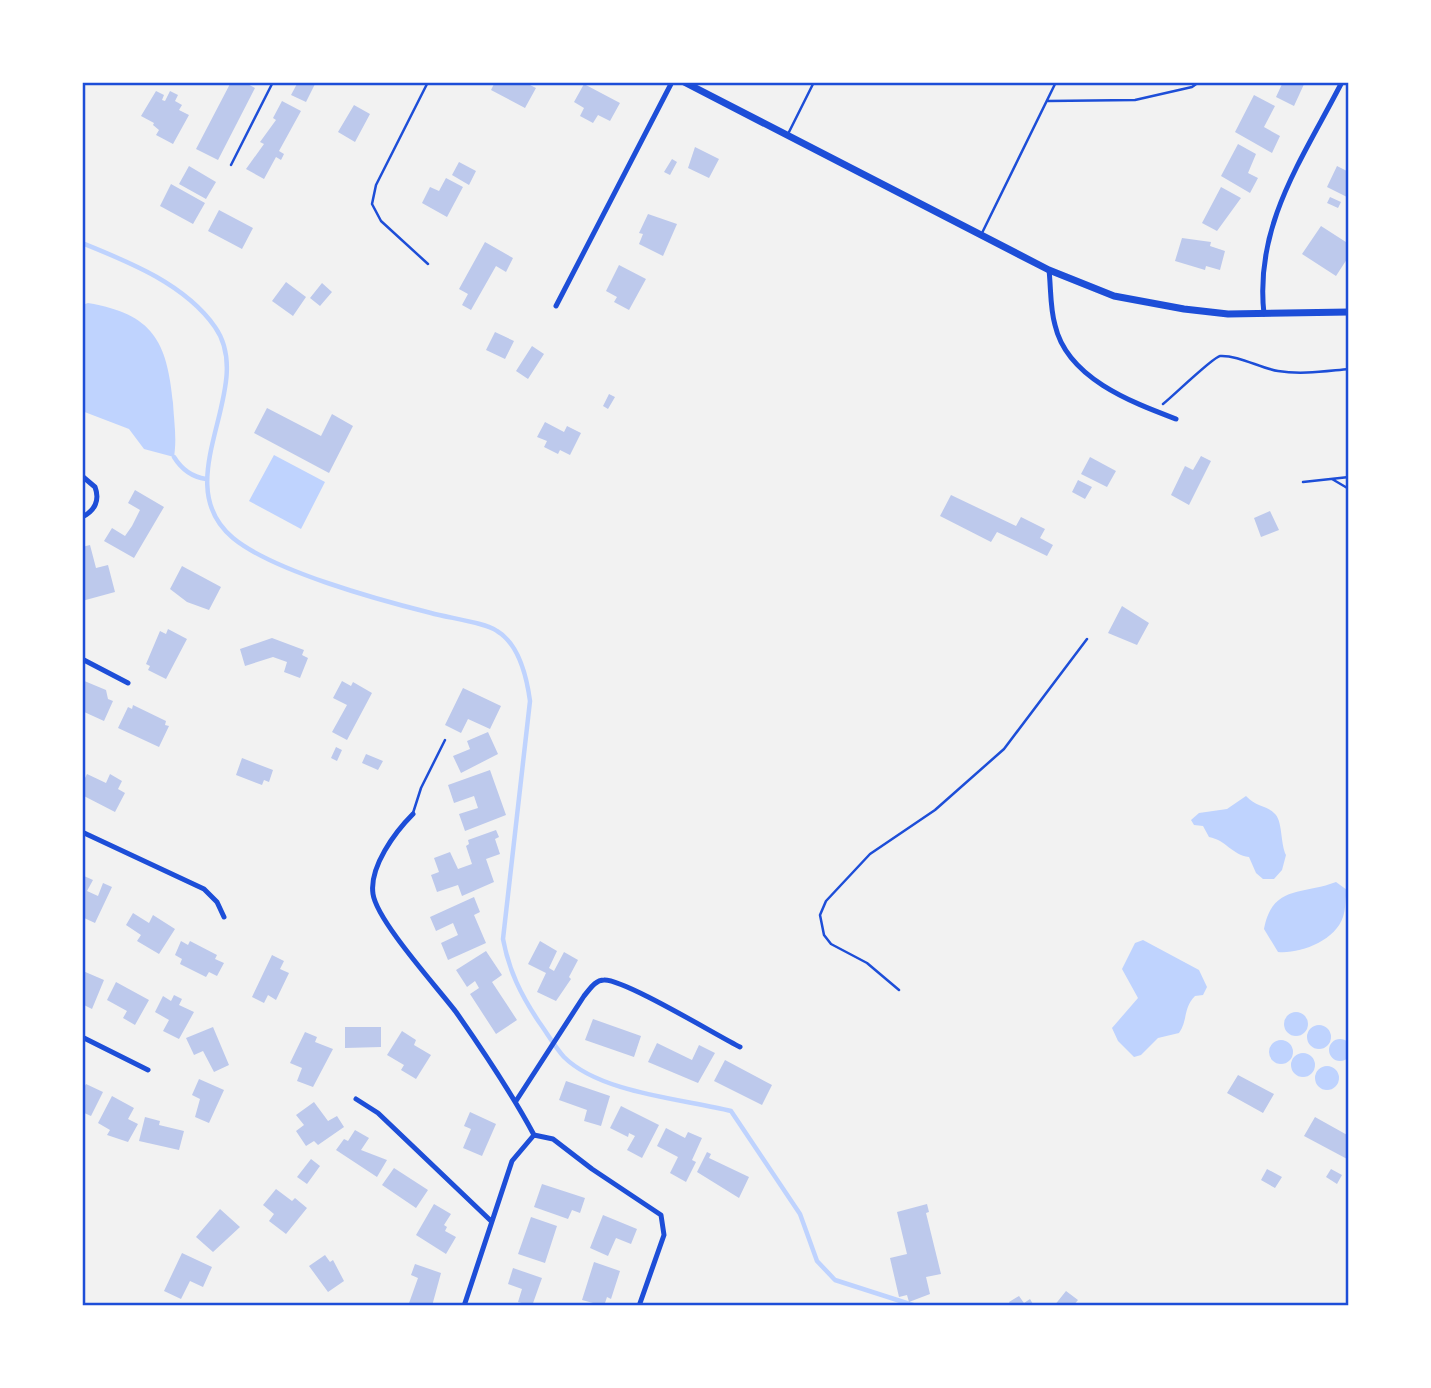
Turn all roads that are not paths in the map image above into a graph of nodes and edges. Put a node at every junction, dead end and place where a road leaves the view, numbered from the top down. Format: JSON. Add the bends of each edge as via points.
{"nodes":[{"id":1,"x":273,"y":82,"type":"edge"},
{"id":2,"x":428,"y":82,"type":"edge"},
{"id":3,"x":672,"y":82,"type":"edge"},
{"id":4,"x":684,"y":82,"type":"edge"},
{"id":5,"x":814,"y":82,"type":"edge"},
{"id":6,"x":1056,"y":82,"type":"edge"},
{"id":7,"x":1199,"y":82,"type":"edge"},
{"id":8,"x":1342,"y":82,"type":"edge"},
{"id":9,"x":1048,"y":101,"type":"junction"},
{"id":10,"x":787,"y":135,"type":"junction"},
{"id":11,"x":231,"y":165,"type":"dead end"},
{"id":12,"x":981,"y":234,"type":"junction"},
{"id":13,"x":428,"y":264,"type":"dead end"},
{"id":14,"x":1049,"y":270,"type":"junction"},
{"id":15,"x":556,"y":306,"type":"dead end"},
{"id":16,"x":1349,"y":312,"type":"edge"},
{"id":17,"x":1264,"y":314,"type":"junction"},
{"id":18,"x":1176,"y":419,"type":"dead end"},
{"id":19,"x":82,"y":476,"type":"edge"},
{"id":20,"x":82,"y":517,"type":"edge"},
{"id":21,"x":82,"y":659,"type":"edge"},
{"id":22,"x":128,"y":683,"type":"dead end"},
{"id":23,"x":445,"y":740,"type":"dead end"},
{"id":24,"x":413,"y":814,"type":"joint"},
{"id":25,"x":82,"y":832,"type":"edge"},
{"id":26,"x":224,"y":917,"type":"dead end"},
{"id":27,"x":82,"y":1037,"type":"edge"},
{"id":28,"x":740,"y":1047,"type":"dead end"},
{"id":29,"x":148,"y":1070,"type":"dead end"},
{"id":30,"x":356,"y":1099,"type":"dead end"},
{"id":31,"x":516,"y":1101,"type":"junction"},
{"id":32,"x":534,"y":1135,"type":"junction"},
{"id":33,"x":490,"y":1220,"type":"junction"},
{"id":34,"x":464,"y":1306,"type":"edge"},
{"id":35,"x":639,"y":1306,"type":"edge"}],
"edges":[{"from":1,"to":11,"type":"lane"},
{"from":2,"to":13,"type":"lane","via":[[376,185],[372,204],[381,221]]},
{"from":3,"to":15,"type":"street"},
{"from":4,"to":10,"type":"street"},
{"from":5,"to":10,"type":"lane"},
{"from":6,"to":9,"type":"lane"},
{"from":7,"to":9,"type":"lane","via":[[1135,100]]},
{"from":8,"to":17,"type":"street","via":[[1269,228],[1261,292]]},
{"from":9,"to":12,"type":"lane"},
{"from":10,"to":12,"type":"street"},
{"from":12,"to":14,"type":"street"},
{"from":14,"to":17,"type":"street","via":[[1114,296],[1202,312]]},
{"from":14,"to":18,"type":"street","via":[[1054,324],[1070,355],[1130,402]]},
{"from":16,"to":17,"type":"street"},
{"from":19,"to":20,"type":"street","via":[[95,486],[97,499],[92,512]]},
{"from":21,"to":22,"type":"street"},
{"from":23,"to":24,"type":"lane"},
{"from":24,"to":31,"type":"street","via":[[377,868],[373,896]]},
{"from":25,"to":26,"type":"street","via":[[204,889]]},
{"from":27,"to":29,"type":"street"},
{"from":28,"to":31,"type":"street","via":[[613,981],[597,982]]},
{"from":30,"to":33,"type":"street","via":[[378,1113]]},
{"from":31,"to":32,"type":"street"},
{"from":32,"to":33,"type":"street","via":[[512,1161]]},
{"from":32,"to":35,"type":"street","via":[[553,1139],[592,1170],[657,1210],[664,1235]]},
{"from":33,"to":34,"type":"street"}]}
